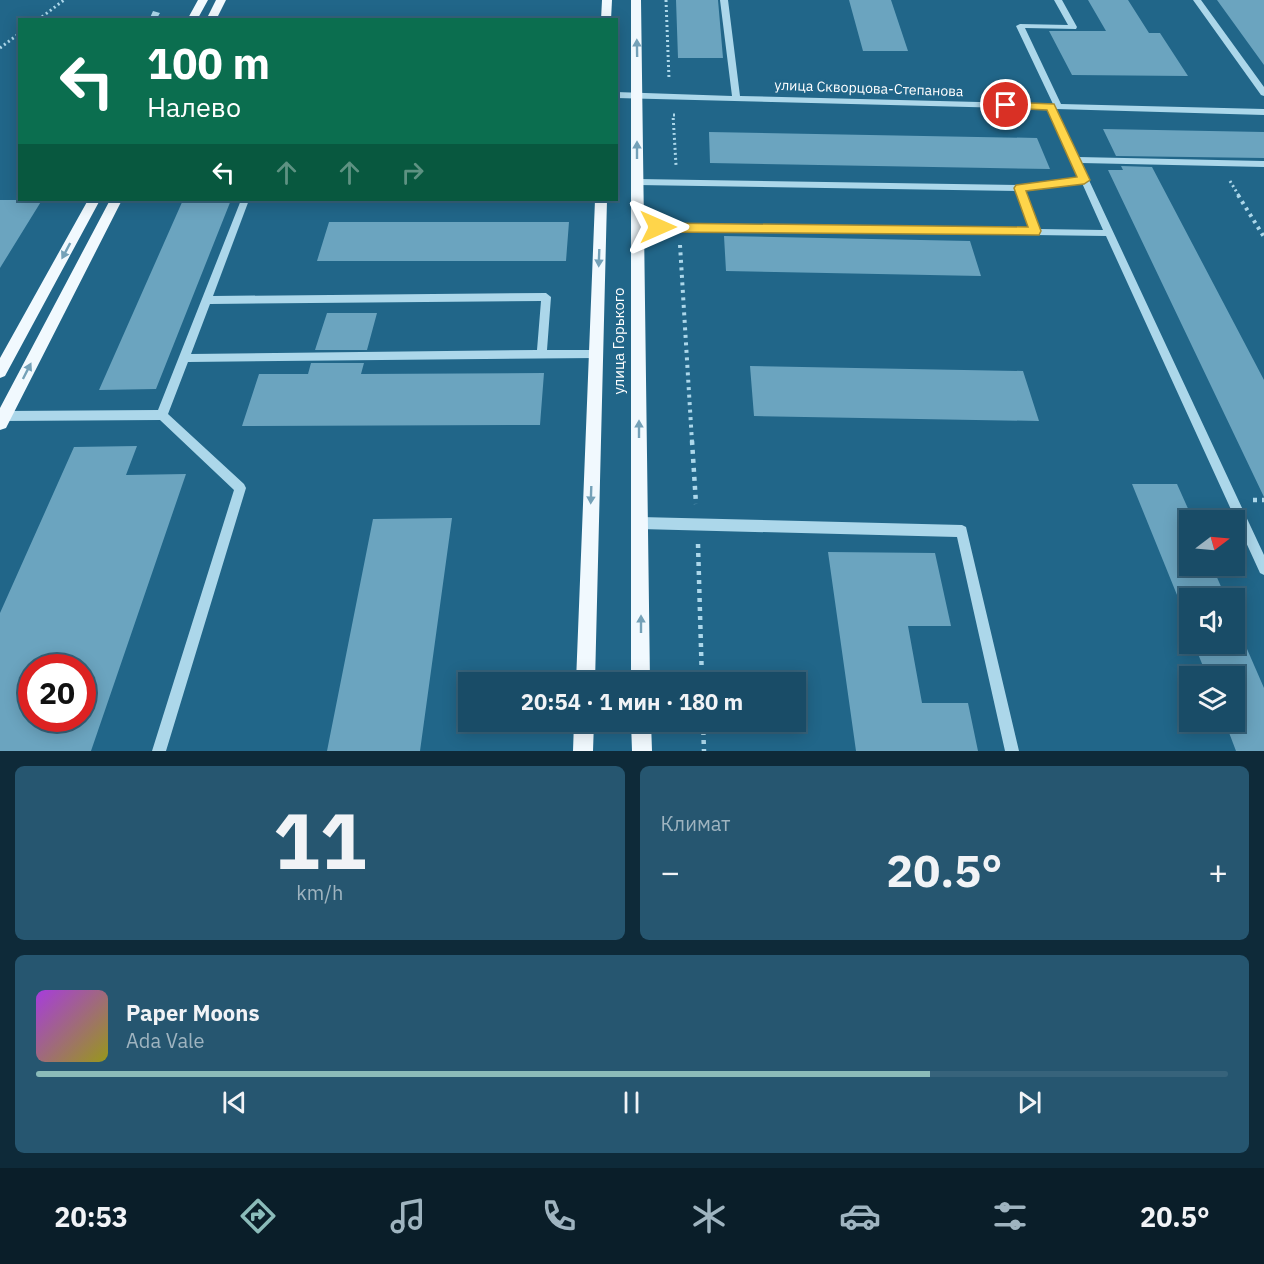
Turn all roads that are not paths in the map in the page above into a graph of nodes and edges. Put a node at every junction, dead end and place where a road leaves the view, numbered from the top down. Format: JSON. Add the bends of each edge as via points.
{"nodes":[{"id":1,"x":203,"y":0,"type":"edge"},
{"id":2,"x":221,"y":0,"type":"edge"},
{"id":3,"x":607,"y":0,"type":"edge"},
{"id":4,"x":636,"y":0,"type":"edge"},
{"id":5,"x":724,"y":0,"type":"edge"},
{"id":6,"x":1058,"y":0,"type":"edge"},
{"id":7,"x":1197,"y":0,"type":"edge"},
{"id":8,"x":193,"y":18,"type":"edge"},
{"id":9,"x":212,"y":18,"type":"edge"},
{"id":10,"x":606,"y":18,"type":"edge"},
{"id":11,"x":1264,"y":93,"type":"edge"},
{"id":12,"x":618,"y":95,"type":"edge"},
{"id":13,"x":637,"y":95,"type":"junction"},
{"id":14,"x":736,"y":98,"type":"junction"},
{"id":15,"x":1054,"y":107,"type":"junction"},
{"id":16,"x":1264,"y":112,"type":"edge"},
{"id":17,"x":1075,"y":160,"type":"junction"},
{"id":18,"x":1264,"y":164,"type":"edge"},
{"id":19,"x":1084,"y":180,"type":"junction"},
{"id":20,"x":638,"y":182,"type":"junction"},
{"id":21,"x":1020,"y":188,"type":"junction"},
{"id":22,"x":93,"y":201,"type":"edge"},
{"id":23,"x":116,"y":201,"type":"edge"},
{"id":24,"x":245,"y":201,"type":"edge"},
{"id":25,"x":601,"y":201,"type":"edge"},
{"id":26,"x":638,"y":227,"type":"junction"},
{"id":27,"x":1035,"y":231,"type":"junction"},
{"id":28,"x":1109,"y":233,"type":"junction"},
{"id":29,"x":206,"y":300,"type":"junction"},
{"id":30,"x":542,"y":354,"type":"junction"},
{"id":31,"x":596,"y":354,"type":"junction"},
{"id":32,"x":183,"y":357,"type":"junction"},
{"id":33,"x":0,"y":372,"type":"edge"},
{"id":34,"x":162,"y":415,"type":"junction"},
{"id":35,"x":2,"y":420,"type":"edge"},
{"id":36,"x":640,"y":523,"type":"junction"},
{"id":37,"x":1264,"y":569,"type":"edge"},
{"id":38,"x":585,"y":672,"type":"edge"},
{"id":39,"x":641,"y":672,"type":"edge"},
{"id":40,"x":584,"y":732,"type":"edge"},
{"id":41,"x":641,"y":732,"type":"edge"},
{"id":42,"x":159,"y":751,"type":"edge"},
{"id":43,"x":583,"y":751,"type":"edge"},
{"id":44,"x":642,"y":751,"type":"edge"},
{"id":45,"x":1012,"y":751,"type":"edge"}],
"edges":[{"from":1,"to":8,"type":"main road"},
{"from":2,"to":9,"type":"main road"},
{"from":3,"to":10,"type":"main road"},
{"from":13,"to":4,"type":"main road","name":"улица Горького","one_way":true},
{"from":5,"to":14,"type":"street"},
{"from":6,"to":15,"type":"street","via":[[1073,27],[1020,26]]},
{"from":7,"to":11,"type":"street"},
{"from":12,"to":13,"type":"street","name":"улица Скворцова-Степанова"},
{"from":13,"to":14,"type":"street","name":"улица Скворцова-Степанова"},
{"from":20,"to":13,"type":"main road","name":"улица Горького","one_way":true},
{"from":14,"to":15,"type":"street","name":"улица Скворцова-Степанова"},
{"from":15,"to":16,"type":"street","name":"улица Скворцова-Степанова"},
{"from":15,"to":17,"type":"street"},
{"from":17,"to":18,"type":"street"},
{"from":17,"to":19,"type":"street"},
{"from":19,"to":21,"type":"street"},
{"from":19,"to":28,"type":"street"},
{"from":20,"to":21,"type":"street"},
{"from":20,"to":26,"type":"main road","name":"улица Горького"},
{"from":21,"to":27,"type":"street"},
{"from":22,"to":33,"type":"main road","one_way":true},
{"from":35,"to":23,"type":"main road","one_way":true},
{"from":24,"to":29,"type":"street"},
{"from":25,"to":31,"type":"main road","name":"улица Горького","one_way":true},
{"from":26,"to":27,"type":"street"},
{"from":36,"to":26,"type":"main road","name":"улица Горького","one_way":true},
{"from":27,"to":28,"type":"street"},
{"from":28,"to":37,"type":"street"},
{"from":29,"to":30,"type":"street","via":[[546,297]]},
{"from":29,"to":32,"type":"street"},
{"from":30,"to":31,"type":"street"},
{"from":30,"to":32,"type":"street"},
{"from":31,"to":38,"type":"main road","name":"улица Горького","one_way":true},
{"from":32,"to":34,"type":"street"},
{"from":34,"to":35,"type":"street"},
{"from":34,"to":42,"type":"street","via":[[240,488]]},
{"from":39,"to":36,"type":"main road","name":"улица Горького","one_way":true},
{"from":36,"to":45,"type":"street","via":[[962,531]]},
{"from":40,"to":43,"type":"main road"},
{"from":41,"to":44,"type":"main road"}]}
